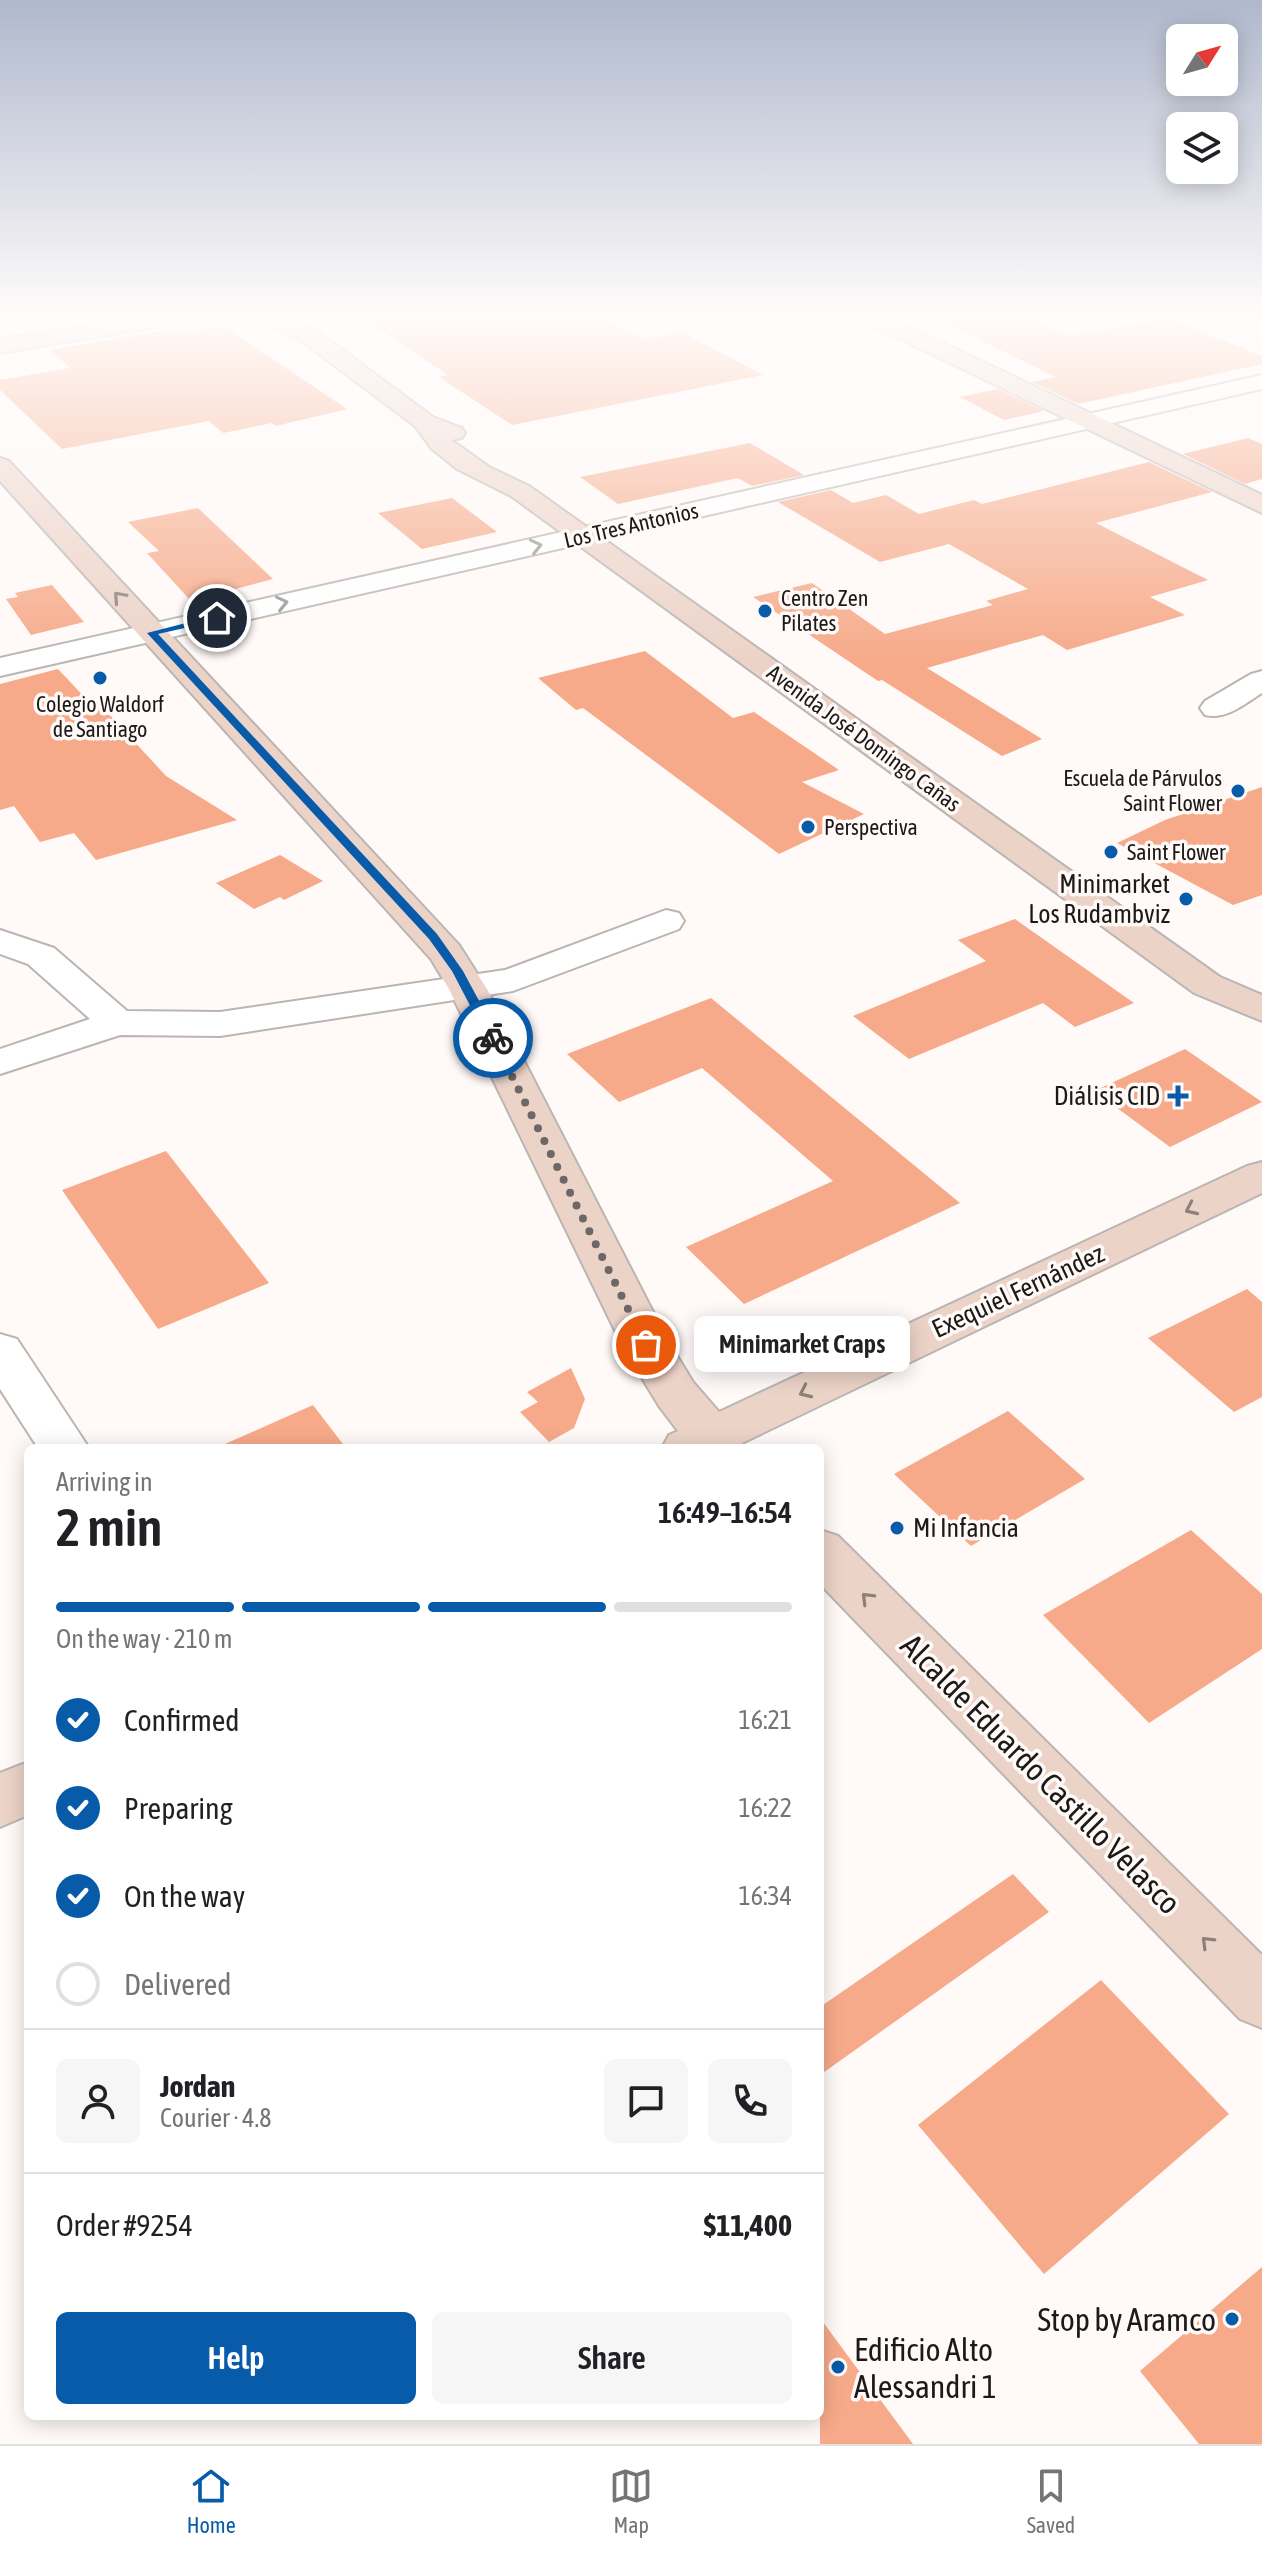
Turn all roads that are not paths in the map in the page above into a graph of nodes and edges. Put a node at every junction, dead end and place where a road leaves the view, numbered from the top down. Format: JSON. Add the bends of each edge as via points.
{"nodes":[{"id":1,"x":431,"y":432,"type":"edge"},
{"id":2,"x":1042,"y":432,"type":"edge"},
{"id":3,"x":1114,"y":432,"type":"edge"},
{"id":4,"x":0,"y":466,"type":"edge"},
{"id":5,"x":1262,"y":505,"type":"edge"},
{"id":6,"x":583,"y":536,"type":"junction"},
{"id":7,"x":152,"y":633,"type":"junction"},
{"id":8,"x":0,"y":667,"type":"edge"},
{"id":9,"x":1262,"y":680,"type":"edge"},
{"id":10,"x":1216,"y":708,"type":"dead end"},
{"id":11,"x":666,"y":921,"type":"dead end"},
{"id":12,"x":0,"y":941,"type":"edge"},
{"id":13,"x":1207,"y":985,"type":"junction"},
{"id":14,"x":468,"y":989,"type":"junction"},
{"id":15,"x":1262,"y":1009,"type":"edge"},
{"id":16,"x":117,"y":1023,"type":"junction"},
{"id":17,"x":1262,"y":1040,"type":"edge"},
{"id":18,"x":0,"y":1062,"type":"edge"},
{"id":19,"x":1262,"y":1176,"type":"edge"},
{"id":20,"x":0,"y":1351,"type":"edge"},
{"id":21,"x":61,"y":1444,"type":"edge"},
{"id":22,"x":706,"y":1444,"type":"edge"},
{"id":23,"x":824,"y":1554,"type":"edge"},
{"id":24,"x":24,"y":1789,"type":"edge"},
{"id":25,"x":0,"y":1801,"type":"edge"},
{"id":26,"x":1262,"y":1998,"type":"edge"}],
"edges":[{"from":1,"to":6,"type":"main road","name":"Avenida José Domingo Cañas","via":[[459,457],[520,491]]},
{"from":2,"to":6,"type":"street","name":"Los Tres Antonios"},
{"from":3,"to":5,"type":"main road"},
{"from":7,"to":4,"type":"main road","one_way":true},
{"from":7,"to":6,"type":"street","name":"Los Tres Antonios","one_way":true},
{"from":6,"to":13,"type":"main road","name":"Avenida José Domingo Cañas"},
{"from":7,"to":8,"type":"street","name":"Los Tres Antonios"},
{"from":7,"to":14,"type":"main road","via":[[426,928]]},
{"from":9,"to":10,"type":"street"},
{"from":11,"to":14,"type":"street","via":[[513,980]]},
{"from":12,"to":16,"type":"street","via":[[41,956]]},
{"from":13,"to":15,"type":"main road","name":"Avenida José Domingo Cañas"},
{"from":13,"to":17,"type":"main road","name":"Avenida José Domingo Cañas"},
{"from":14,"to":16,"type":"street","via":[[220,1024]]},
{"from":14,"to":22,"type":"main road","via":[[646,1345]]},
{"from":16,"to":18,"type":"street"},
{"from":19,"to":22,"type":"main road","name":"Exequiel Fernández","one_way":true},
{"from":20,"to":21,"type":"street"},
{"from":26,"to":23,"type":"main road","name":"Alcalde Eduardo Castillo Velasco","one_way":true},
{"from":24,"to":25,"type":"main road"}]}
